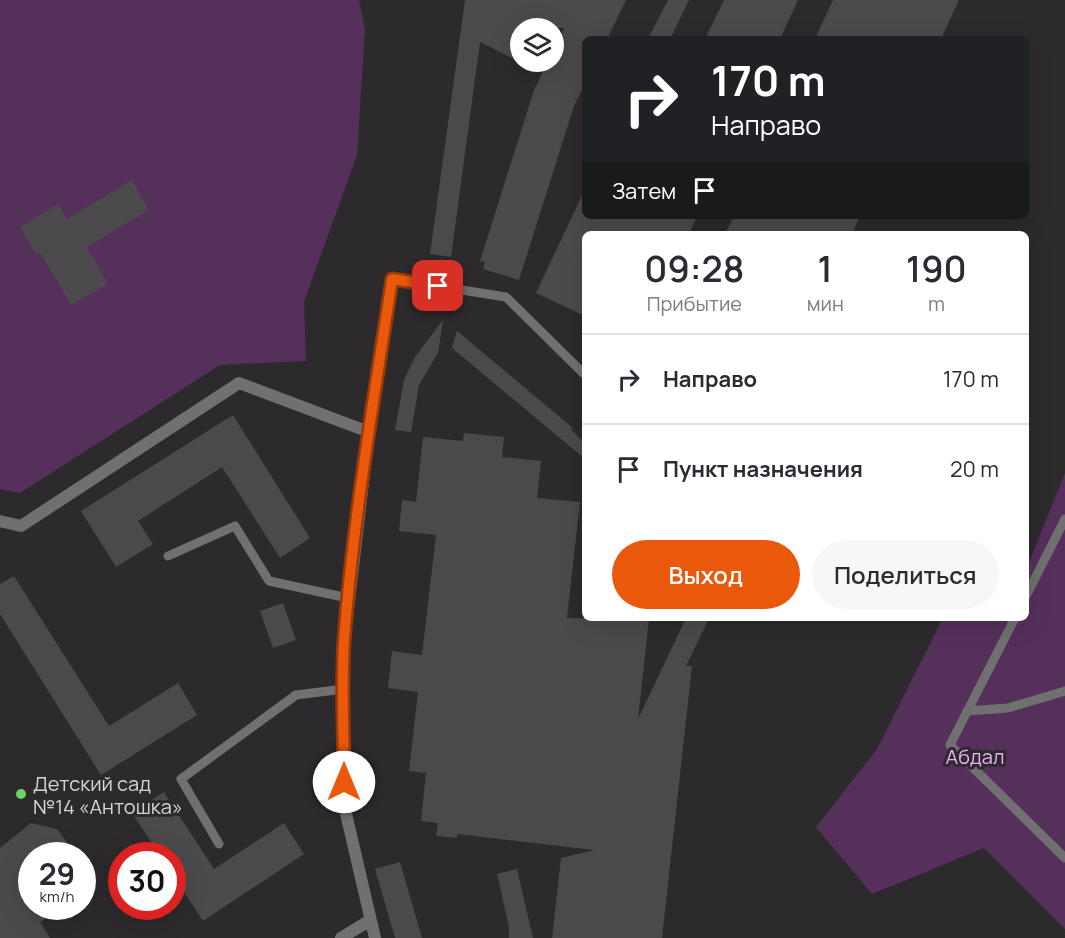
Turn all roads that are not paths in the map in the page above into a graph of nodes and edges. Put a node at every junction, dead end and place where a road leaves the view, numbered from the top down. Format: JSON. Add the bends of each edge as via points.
{"nodes":[{"id":1,"x":392,"y":279,"type":"joint"},
{"id":2,"x":582,"y":372,"type":"edge"},
{"id":3,"x":369,"y":432,"type":"junction"},
{"id":4,"x":1065,"y":519,"type":"edge"},
{"id":5,"x":0,"y":521,"type":"edge"},
{"id":6,"x":168,"y":556,"type":"dead end"},
{"id":7,"x":1029,"y":590,"type":"edge"},
{"id":8,"x":348,"y":598,"type":"junction"},
{"id":9,"x":1013,"y":621,"type":"edge"},
{"id":10,"x":344,"y":688,"type":"junction"},
{"id":11,"x":1065,"y":691,"type":"edge"},
{"id":12,"x":968,"y":711,"type":"junction"},
{"id":13,"x":219,"y":844,"type":"dead end"},
{"id":14,"x":1063,"y":854,"type":"edge"},
{"id":15,"x":369,"y":921,"type":"junction"},
{"id":16,"x":341,"y":938,"type":"edge"},
{"id":17,"x":375,"y":938,"type":"edge"}],
"edges":[{"from":1,"to":2,"type":"lane","via":[[506,297]]},
{"from":1,"to":3,"type":"street"},
{"from":3,"to":5,"type":"street","via":[[240,383],[21,526]]},
{"from":3,"to":8,"type":"street"},
{"from":4,"to":7,"type":"lane"},
{"from":6,"to":8,"type":"lane","via":[[235,526],[269,581]]},
{"from":8,"to":10,"type":"street"},
{"from":9,"to":12,"type":"lane"},
{"from":10,"to":13,"type":"lane","via":[[296,695],[181,778]]},
{"from":10,"to":15,"type":"street","via":[[344,805]]},
{"from":11,"to":12,"type":"lane","via":[[1008,708]]},
{"from":12,"to":14,"type":"lane","via":[[950,745]]},
{"from":15,"to":16,"type":"street"},
{"from":15,"to":17,"type":"street"}]}
